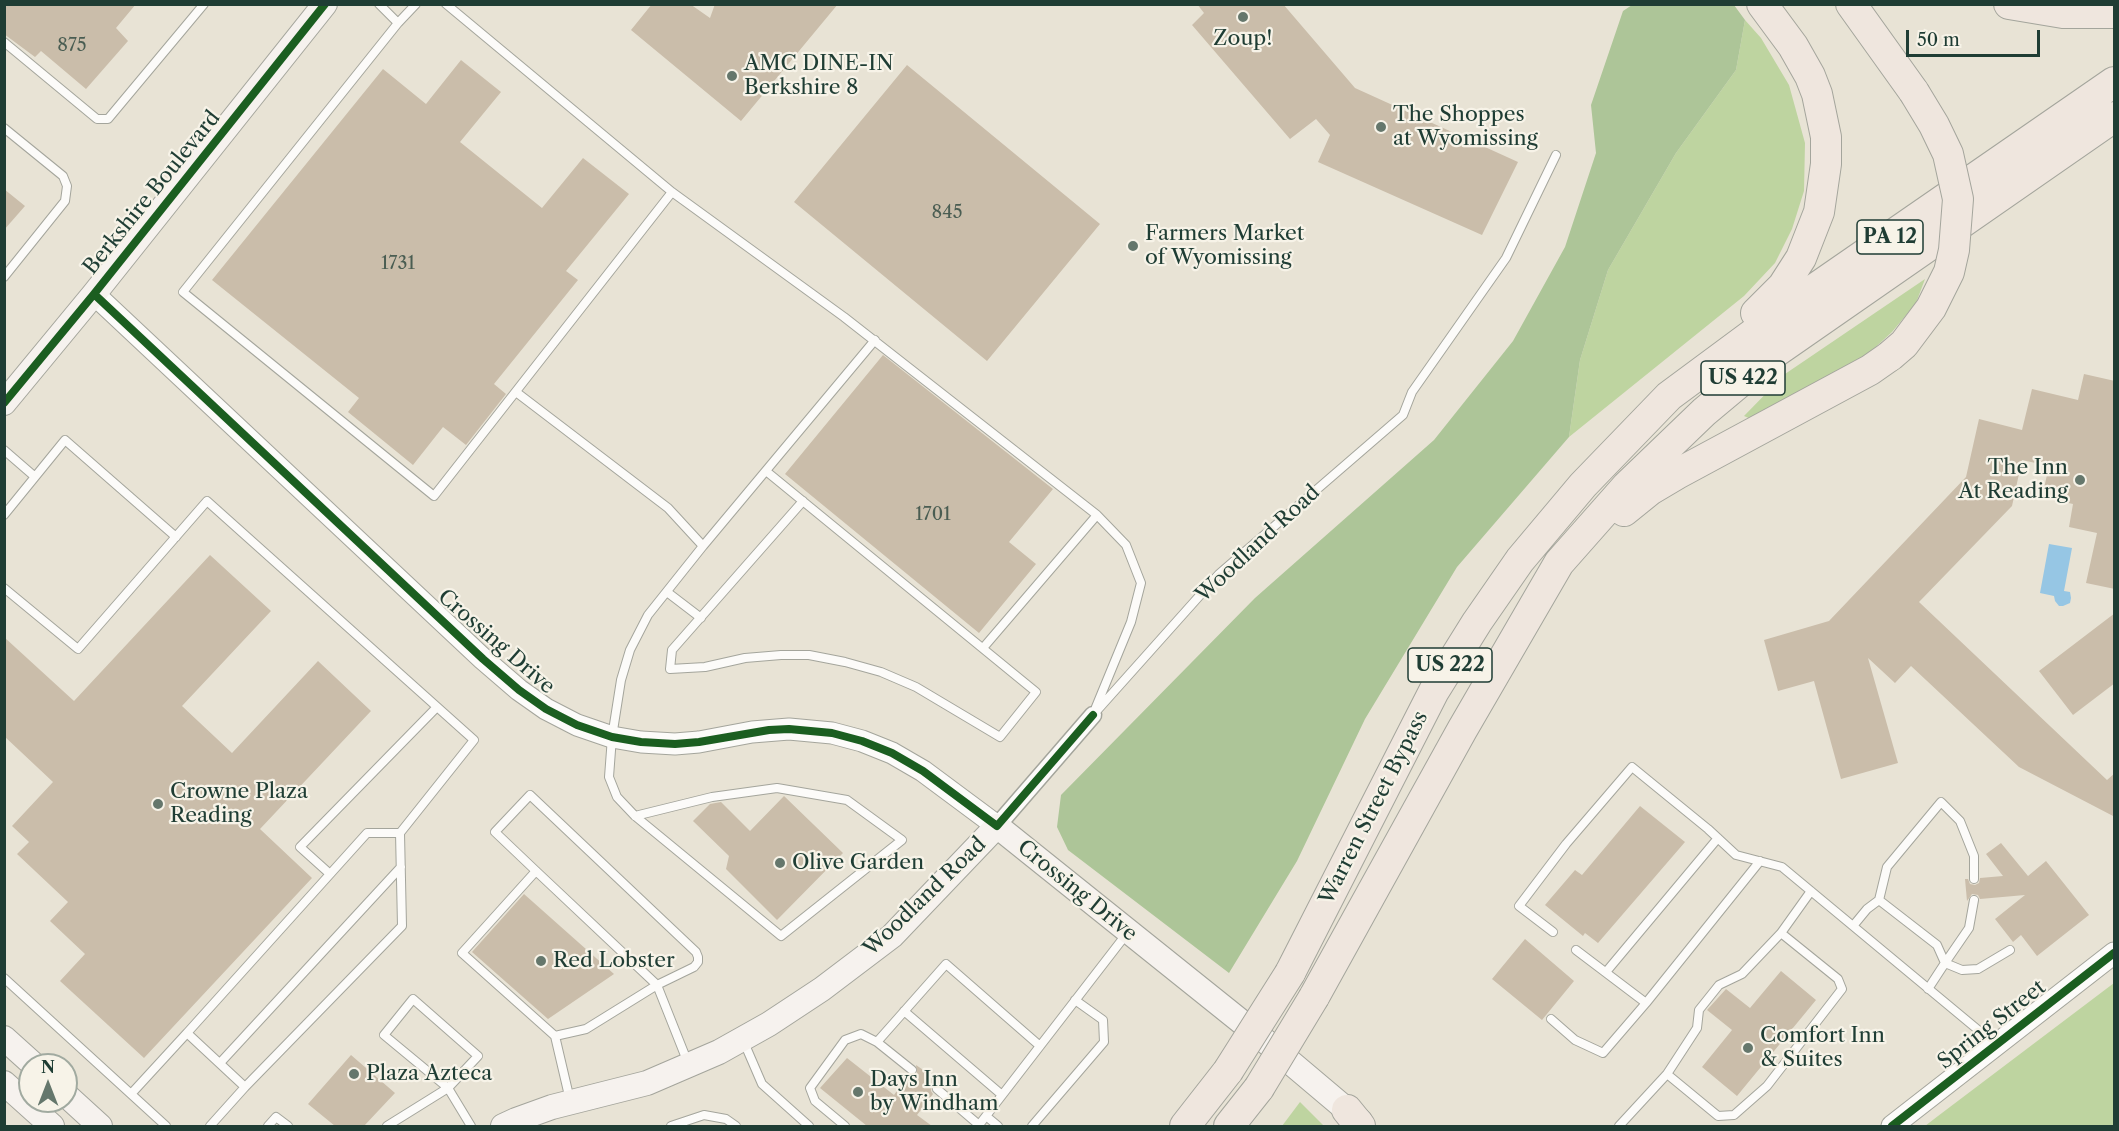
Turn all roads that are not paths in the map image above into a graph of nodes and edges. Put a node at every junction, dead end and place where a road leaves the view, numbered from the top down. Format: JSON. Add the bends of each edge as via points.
{"nodes":[{"id":1,"x":204,"y":4,"type":"edge"},
{"id":2,"x":325,"y":4,"type":"edge"},
{"id":3,"x":379,"y":4,"type":"edge"},
{"id":4,"x":416,"y":4,"type":"edge"},
{"id":5,"x":446,"y":4,"type":"edge"},
{"id":6,"x":1762,"y":4,"type":"edge"},
{"id":7,"x":1851,"y":4,"type":"edge"},
{"id":8,"x":2009,"y":4,"type":"edge"},
{"id":9,"x":2115,"y":14,"type":"edge"},
{"id":10,"x":398,"y":23,"type":"junction"},
{"id":11,"x":4,"y":42,"type":"edge"},
{"id":12,"x":2115,"y":82,"type":"edge"},
{"id":13,"x":2115,"y":117,"type":"edge"},
{"id":14,"x":4,"y":128,"type":"edge"},
{"id":15,"x":1556,"y":155,"type":"dead end"},
{"id":16,"x":672,"y":192,"type":"junction"},
{"id":17,"x":4,"y":277,"type":"edge"},
{"id":18,"x":94,"y":294,"type":"junction"},
{"id":19,"x":875,"y":340,"type":"junction"},
{"id":20,"x":516,"y":392,"type":"junction"},
{"id":21,"x":1669,"y":396,"type":"junction"},
{"id":22,"x":4,"y":402,"type":"edge"},
{"id":23,"x":4,"y":450,"type":"edge"},
{"id":24,"x":766,"y":471,"type":"junction"},
{"id":25,"x":34,"y":477,"type":"junction"},
{"id":26,"x":803,"y":501,"type":"junction"},
{"id":27,"x":4,"y":514,"type":"edge"},
{"id":28,"x":1097,"y":514,"type":"junction"},
{"id":29,"x":176,"y":537,"type":"junction"},
{"id":30,"x":703,"y":546,"type":"junction"},
{"id":31,"x":4,"y":588,"type":"edge"},
{"id":32,"x":667,"y":592,"type":"junction"},
{"id":33,"x":700,"y":618,"type":"junction"},
{"id":34,"x":983,"y":648,"type":"junction"},
{"id":35,"x":437,"y":707,"type":"junction"},
{"id":36,"x":1093,"y":715,"type":"junction"},
{"id":37,"x":1462,"y":730,"type":"junction"},
{"id":38,"x":612,"y":737,"type":"junction"},
{"id":39,"x":635,"y":816,"type":"junction"},
{"id":40,"x":997,"y":826,"type":"junction"},
{"id":41,"x":400,"y":833,"type":"junction"},
{"id":42,"x":1718,"y":838,"type":"junction"},
{"id":43,"x":1760,"y":861,"type":"junction"},
{"id":44,"x":401,"y":867,"type":"junction"},
{"id":45,"x":536,"y":871,"type":"junction"},
{"id":46,"x":330,"y":874,"type":"junction"},
{"id":47,"x":1974,"y":879,"type":"dead end"},
{"id":48,"x":1811,"y":891,"type":"junction"},
{"id":49,"x":1879,"y":900,"type":"junction"},
{"id":50,"x":1974,"y":900,"type":"dead end"},
{"id":51,"x":1853,"y":926,"type":"junction"},
{"id":52,"x":1128,"y":932,"type":"junction"},
{"id":53,"x":1553,"y":932,"type":"dead end"},
{"id":54,"x":1781,"y":933,"type":"junction"},
{"id":55,"x":1576,"y":950,"type":"dead end"},
{"id":56,"x":2010,"y":950,"type":"dead end"},
{"id":57,"x":2115,"y":953,"type":"edge"},
{"id":58,"x":1945,"y":963,"type":"junction"},
{"id":59,"x":1606,"y":972,"type":"junction"},
{"id":60,"x":4,"y":978,"type":"edge"},
{"id":61,"x":657,"y":985,"type":"junction"},
{"id":62,"x":1928,"y":988,"type":"junction"},
{"id":63,"x":1075,"y":1000,"type":"junction"},
{"id":64,"x":1646,"y":1003,"type":"junction"},
{"id":65,"x":904,"y":1011,"type":"junction"},
{"id":66,"x":1551,"y":1019,"type":"dead end"},
{"id":67,"x":188,"y":1034,"type":"junction"},
{"id":68,"x":555,"y":1036,"type":"junction"},
{"id":69,"x":4,"y":1038,"type":"edge"},
{"id":70,"x":743,"y":1040,"type":"junction"},
{"id":71,"x":877,"y":1042,"type":"junction"},
{"id":72,"x":1996,"y":1045,"type":"junction"},
{"id":73,"x":1040,"y":1046,"type":"junction"},
{"id":74,"x":21,"y":1053,"type":"edge"},
{"id":75,"x":220,"y":1063,"type":"junction"},
{"id":76,"x":689,"y":1066,"type":"junction"},
{"id":77,"x":912,"y":1070,"type":"dead end"},
{"id":78,"x":1667,"y":1074,"type":"junction"},
{"id":79,"x":4,"y":1083,"type":"edge"},
{"id":80,"x":245,"y":1087,"type":"junction"},
{"id":81,"x":448,"y":1089,"type":"junction"},
{"id":82,"x":937,"y":1089,"type":"dead end"},
{"id":83,"x":130,"y":1094,"type":"junction"},
{"id":84,"x":1002,"y":1095,"type":"junction"},
{"id":85,"x":570,"y":1103,"type":"junction"},
{"id":86,"x":78,"y":1106,"type":"edge"},
{"id":87,"x":986,"y":1116,"type":"junction"},
{"id":88,"x":1189,"y":1120,"type":"edge"},
{"id":89,"x":1358,"y":1121,"type":"edge"},
{"id":90,"x":1234,"y":1122,"type":"edge"},
{"id":91,"x":52,"y":1126,"type":"edge"},
{"id":92,"x":100,"y":1126,"type":"edge"},
{"id":93,"x":166,"y":1126,"type":"edge"},
{"id":94,"x":210,"y":1126,"type":"edge"},
{"id":95,"x":268,"y":1126,"type":"edge"},
{"id":96,"x":288,"y":1126,"type":"edge"},
{"id":97,"x":387,"y":1126,"type":"edge"},
{"id":98,"x":471,"y":1126,"type":"edge"},
{"id":99,"x":503,"y":1126,"type":"edge"},
{"id":100,"x":671,"y":1126,"type":"edge"},
{"id":101,"x":736,"y":1126,"type":"edge"},
{"id":102,"x":809,"y":1126,"type":"edge"},
{"id":103,"x":844,"y":1126,"type":"edge"},
{"id":104,"x":998,"y":1126,"type":"edge"},
{"id":105,"x":1032,"y":1126,"type":"edge"},
{"id":106,"x":1619,"y":1126,"type":"edge"},
{"id":107,"x":1892,"y":1126,"type":"edge"}],
"edges":[{"from":1,"to":11,"type":"lane","via":[[108,119],[97,119]]},
{"from":2,"to":18,"type":"main road","name":"Berkshire Boulevard"},
{"from":3,"to":10,"type":"lane"},
{"from":4,"to":10,"type":"lane"},
{"from":5,"to":16,"type":"lane"},
{"from":6,"to":21,"type":"highway","number":"US 222","via":[[1804,64],[1817,94],[1826,136],[1819,212],[1801,258],[1783,286]]},
{"from":7,"to":37,"type":"highway","number":"US 222","bridge":true,"via":[[1914,92],[1948,154],[1958,199],[1954,250],[1949,272],[1931,308],[1904,344],[1870,370],[1677,474],[1620,514]]},
{"from":8,"to":9,"type":"highway","via":[[2063,13]]},
{"from":10,"to":20,"type":"lane","via":[[183,292],[434,496]]},
{"from":12,"to":21,"type":"highway","name":"Warren Street Bypass","number":"PA 12","via":[[1800,299]]},
{"from":13,"to":37,"type":"highway","name":"Warren Street Bypass","number":"US 422","via":[[1777,351],[1669,444],[1559,563]]},
{"from":14,"to":17,"type":"lane","via":[[63,176],[67,186],[65,201]]},
{"from":15,"to":36,"type":"lane","name":"Woodland Road","via":[[1506,258],[1412,392],[1403,415],[1219,574]]},
{"from":16,"to":19,"type":"lane"},
{"from":16,"to":20,"type":"lane"},
{"from":18,"to":22,"type":"main road","name":"Berkshire Boulevard"},
{"from":18,"to":38,"type":"street","name":"Crossing Drive","via":[[505,678],[553,713]]},
{"from":19,"to":24,"type":"lane"},
{"from":19,"to":28,"type":"lane"},
{"from":20,"to":30,"type":"lane","via":[[668,508]]},
{"from":21,"to":88,"type":"highway","name":"Warren Street Bypass","number":"US 222","bridge":true,"via":[[1576,494],[1520,560],[1477,622],[1434,691],[1290,973],[1228,1071]]},
{"from":23,"to":25,"type":"lane"},
{"from":24,"to":26,"type":"lane"},
{"from":24,"to":30,"type":"lane"},
{"from":25,"to":27,"type":"lane"},
{"from":25,"to":29,"type":"lane","via":[[66,440]]},
{"from":26,"to":33,"type":"lane"},
{"from":26,"to":34,"type":"lane"},
{"from":28,"to":34,"type":"lane"},
{"from":28,"to":36,"type":"lane","via":[[1126,545],[1142,583],[1131,622]]},
{"from":29,"to":31,"type":"lane","via":[[78,649]]},
{"from":29,"to":35,"type":"lane","via":[[207,501]]},
{"from":30,"to":32,"type":"lane"},
{"from":32,"to":33,"type":"lane"},
{"from":32,"to":38,"type":"lane","via":[[648,615],[630,650]]},
{"from":33,"to":34,"type":"lane","via":[[672,650],[670,669],[781,655],[809,655],[845,662],[916,687],[1000,737],[1036,692]]},
{"from":35,"to":41,"type":"lane","via":[[474,740]]},
{"from":35,"to":46,"type":"lane","via":[[300,847]]},
{"from":36,"to":40,"type":"street","name":"Woodland Road"},
{"from":37,"to":90,"type":"highway","name":"Warren Street Bypass","number":"US 222","bridge":true,"via":[[1314,997]]},
{"from":38,"to":39,"type":"lane","via":[[609,777],[617,797]]},
{"from":38,"to":40,"type":"street","name":"Crossing Drive","via":[[675,744],[769,730],[832,733],[892,753]]},
{"from":39,"to":39,"type":"lane","via":[[781,936],[902,840],[847,800],[777,788],[712,797]]},
{"from":40,"to":52,"type":"main road","name":"Crossing Drive"},
{"from":40,"to":70,"type":"main road","name":"Woodland Road","via":[[892,936],[822,989]]},
{"from":41,"to":44,"type":"lane"},
{"from":41,"to":46,"type":"lane","via":[[367,833]]},
{"from":42,"to":43,"type":"lane","via":[[1736,855]]},
{"from":42,"to":53,"type":"lane","via":[[1632,767],[1519,906]]},
{"from":42,"to":59,"type":"lane"},
{"from":43,"to":48,"type":"lane","via":[[1782,867]]},
{"from":43,"to":64,"type":"lane"},
{"from":44,"to":75,"type":"lane"},
{"from":44,"to":80,"type":"lane","via":[[402,926]]},
{"from":45,"to":61,"type":"lane"},
{"from":45,"to":61,"type":"lane","via":[[495,832],[530,795],[696,952],[694,967]]},
{"from":45,"to":68,"type":"lane","via":[[462,953]]},
{"from":46,"to":67,"type":"lane"},
{"from":47,"to":49,"type":"lane","via":[[1974,856],[1960,820],[1941,802],[1887,867]]},
{"from":48,"to":51,"type":"lane"},
{"from":48,"to":54,"type":"lane"},
{"from":49,"to":51,"type":"lane"},
{"from":49,"to":58,"type":"lane","via":[[1937,945]]},
{"from":50,"to":58,"type":"lane","via":[[1969,928]]},
{"from":51,"to":62,"type":"lane"},
{"from":52,"to":63,"type":"lane"},
{"from":52,"to":89,"type":"main road","name":"Crossing Drive"},
{"from":54,"to":78,"type":"lane","via":[[1742,974],[1719,985],[1699,1010],[1697,1028]]},
{"from":54,"to":78,"type":"lane","via":[[1838,979],[1842,989],[1767,1086],[1734,1115],[1719,1116]]},
{"from":55,"to":59,"type":"lane"},
{"from":56,"to":58,"type":"lane","via":[[1978,969],[1962,970]]},
{"from":57,"to":72,"type":"street","name":"Spring Street"},
{"from":58,"to":62,"type":"lane"},
{"from":59,"to":64,"type":"lane"},
{"from":60,"to":83,"type":"lane"},
{"from":61,"to":68,"type":"lane","via":[[586,1029]]},
{"from":61,"to":76,"type":"lane"},
{"from":62,"to":72,"type":"lane"},
{"from":63,"to":73,"type":"lane"},
{"from":63,"to":105,"type":"lane","via":[[1103,1020],[1104,1042]]},
{"from":64,"to":66,"type":"lane","via":[[1603,1053],[1575,1040]]},
{"from":65,"to":71,"type":"lane"},
{"from":65,"to":73,"type":"lane","via":[[946,964]]},
{"from":65,"to":84,"type":"lane"},
{"from":67,"to":75,"type":"lane"},
{"from":67,"to":83,"type":"lane"},
{"from":68,"to":85,"type":"lane"},
{"from":69,"to":74,"type":"main road"},
{"from":70,"to":76,"type":"main road","name":"Woodland Road"},
{"from":70,"to":102,"type":"lane","via":[[762,1084]]},
{"from":71,"to":77,"type":"lane"},
{"from":71,"to":103,"type":"lane","via":[[861,1034],[844,1040],[810,1088],[815,1101]]},
{"from":72,"to":107,"type":"street","name":"Spring Street"},
{"from":73,"to":84,"type":"lane"},
{"from":75,"to":80,"type":"lane"},
{"from":76,"to":85,"type":"main road","name":"Woodland Road","via":[[647,1083]]},
{"from":78,"to":106,"type":"lane"},
{"from":79,"to":91,"type":"main road"},
{"from":80,"to":94,"type":"lane"},
{"from":81,"to":81,"type":"lane","via":[[384,1035],[413,999],[478,1056]]},
{"from":81,"to":97,"type":"lane"},
{"from":81,"to":98,"type":"lane"},
{"from":82,"to":87,"type":"lane","via":[[979,1125]]},
{"from":83,"to":93,"type":"lane"},
{"from":84,"to":87,"type":"lane"},
{"from":85,"to":99,"type":"main road","name":"Woodland Road"},
{"from":86,"to":92,"type":"main road"},
{"from":87,"to":104,"type":"lane"},
{"from":95,"to":96,"type":"lane","via":[[276,1117]]},
{"from":100,"to":101,"type":"lane","via":[[704,1115],[726,1119]]}]}
